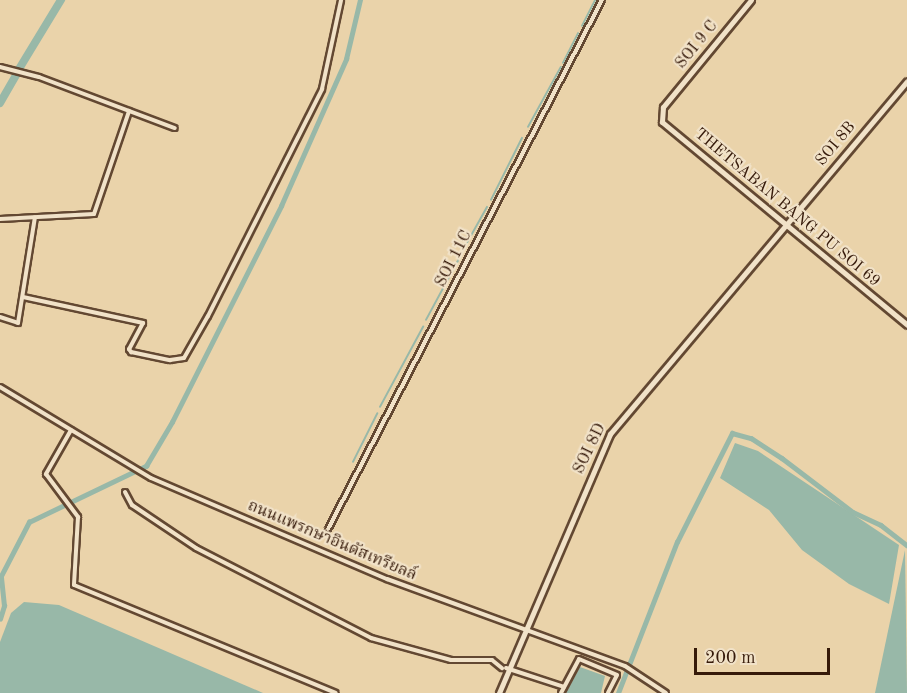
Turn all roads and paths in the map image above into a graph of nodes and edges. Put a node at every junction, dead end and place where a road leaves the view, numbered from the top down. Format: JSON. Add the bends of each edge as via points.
{"nodes":[{"id":1,"x":341,"y":0,"type":"edge"},
{"id":2,"x":602,"y":0,"type":"edge"},
{"id":3,"x":751,"y":0,"type":"edge"},
{"id":4,"x":0,"y":67,"type":"edge"},
{"id":5,"x":907,"y":81,"type":"edge"},
{"id":6,"x":663,"y":107,"type":"joint"},
{"id":7,"x":129,"y":111,"type":"junction"},
{"id":8,"x":175,"y":128,"type":"dead end"},
{"id":9,"x":35,"y":217,"type":"junction"},
{"id":10,"x":0,"y":219,"type":"edge"},
{"id":11,"x":785,"y":225,"type":"junction"},
{"id":12,"x":23,"y":297,"type":"junction"},
{"id":13,"x":0,"y":317,"type":"edge"},
{"id":14,"x":907,"y":325,"type":"edge"},
{"id":15,"x":0,"y":387,"type":"edge"},
{"id":16,"x":72,"y":430,"type":"junction"},
{"id":17,"x":125,"y":492,"type":"dead end"},
{"id":18,"x":328,"y":529,"type":"dead end"},
{"id":19,"x":527,"y":628,"type":"junction"},
{"id":20,"x":506,"y":668,"type":"junction"},
{"id":21,"x":564,"y":687,"type":"junction"},
{"id":22,"x":336,"y":693,"type":"edge"},
{"id":23,"x":499,"y":693,"type":"edge"},
{"id":24,"x":561,"y":693,"type":"edge"},
{"id":25,"x":608,"y":693,"type":"edge"},
{"id":26,"x":666,"y":693,"type":"edge"}],
"edges":[{"from":1,"to":12,"type":"street","via":[[322,89],[184,358],[170,360],[131,352],[143,323]]},
{"from":2,"to":18,"type":"street","name":"SOI 11C"},
{"from":3,"to":6,"type":"street","name":"SOI 9 C"},
{"from":4,"to":7,"type":"street","via":[[39,77]]},
{"from":5,"to":11,"type":"street","name":"SOI 8B"},
{"from":6,"to":11,"type":"street","name":"THETSABAN BANG PU SOI 69","via":[[662,122]]},
{"from":7,"to":8,"type":"street"},
{"from":7,"to":9,"type":"street","via":[[94,214]]},
{"from":9,"to":10,"type":"street"},
{"from":9,"to":12,"type":"street"},
{"from":11,"to":14,"type":"street","name":"THETSABAN BANG PU SOI 69"},
{"from":11,"to":19,"type":"street","name":"SOI 8D","via":[[607,439]]},
{"from":12,"to":13,"type":"street","via":[[18,323]]},
{"from":15,"to":16,"type":"street","name":"ถนนแพรกษาอินดัสเทรียลล์"},
{"from":16,"to":19,"type":"street","name":"ถนนแพรกษาอินดัสเทรียลล์","via":[[148,476],[387,579]]},
{"from":16,"to":22,"type":"street","via":[[46,474],[78,517],[74,585]]},
{"from":17,"to":20,"type":"street","via":[[132,505],[196,548],[371,639],[451,660],[492,660]]},
{"from":19,"to":20,"type":"street","name":"SOI 8D"},
{"from":19,"to":26,"type":"street","name":"ถนนแพรกษาอินดัสเทรียลล์","via":[[625,666]]},
{"from":20,"to":21,"type":"street"},
{"from":20,"to":23,"type":"street","name":"SOI 8D"},
{"from":21,"to":24,"type":"street"},
{"from":21,"to":25,"type":"street","via":[[579,659],[617,675]]}]}
